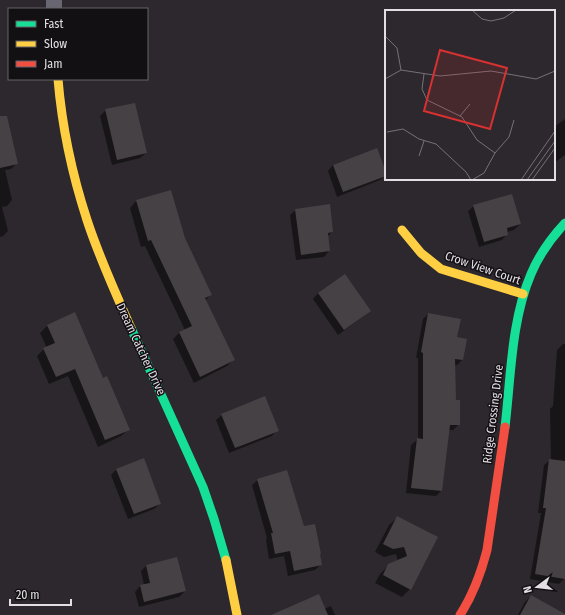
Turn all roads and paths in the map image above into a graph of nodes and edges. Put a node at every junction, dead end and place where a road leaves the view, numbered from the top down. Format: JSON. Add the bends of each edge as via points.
{"nodes":[{"id":1,"x":58,"y":80,"type":"edge"},
{"id":2,"x":565,"y":223,"type":"edge"},
{"id":3,"x":402,"y":230,"type":"dead end"},
{"id":4,"x":523,"y":294,"type":"junction"},
{"id":5,"x":237,"y":615,"type":"edge"},
{"id":6,"x":460,"y":615,"type":"edge"}],
"edges":[{"from":1,"to":5,"type":"street","name":"Dream Catcher Drive","via":[[64,128],[87,221],[116,295],[203,487],[224,553]]},
{"from":2,"to":4,"type":"street","name":"Ridge Crossing Drive","via":[[541,255]]},
{"from":3,"to":4,"type":"street","name":"Crow View Court","via":[[421,253],[441,269]]},
{"from":4,"to":6,"type":"street","name":"Ridge Crossing Drive","via":[[516,326],[486,560]]}]}
